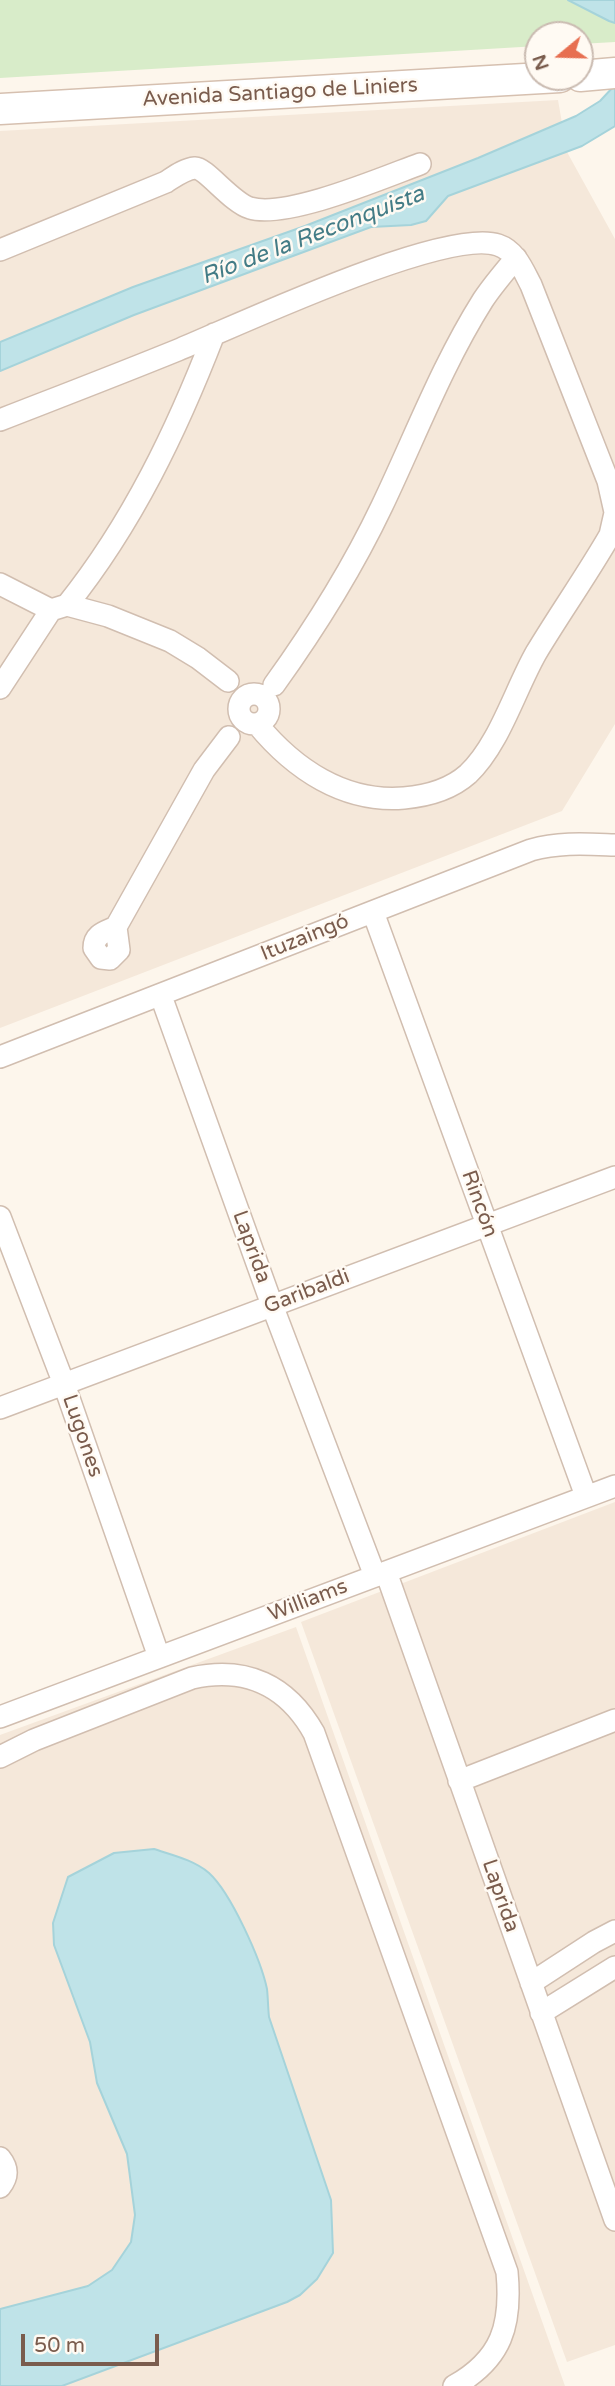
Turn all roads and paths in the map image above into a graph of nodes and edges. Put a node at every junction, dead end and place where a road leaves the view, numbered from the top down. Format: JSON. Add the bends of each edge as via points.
{"nodes":[{"id":1,"x":615,"y":73,"type":"edge"},
{"id":2,"x":594,"y":75,"type":"edge"},
{"id":3,"x":524,"y":79,"type":"edge"},
{"id":4,"x":0,"y":109,"type":"edge"},
{"id":5,"x":420,"y":164,"type":"dead end"},
{"id":6,"x":0,"y":250,"type":"edge"},
{"id":7,"x":516,"y":258,"type":"junction"},
{"id":8,"x":214,"y":334,"type":"junction"},
{"id":9,"x":0,"y":420,"type":"edge"},
{"id":10,"x":615,"y":513,"type":"edge"},
{"id":11,"x":0,"y":584,"type":"edge"},
{"id":12,"x":59,"y":608,"type":"junction"},
{"id":13,"x":0,"y":688,"type":"edge"},
{"id":14,"x":256,"y":707,"type":"junction"},
{"id":15,"x":615,"y":845,"type":"edge"},
{"id":16,"x":373,"y":912,"type":"junction"},
{"id":17,"x":116,"y":927,"type":"dead end"},
{"id":18,"x":161,"y":996,"type":"junction"},
{"id":19,"x":0,"y":1057,"type":"edge"},
{"id":20,"x":615,"y":1177,"type":"edge"},
{"id":21,"x":0,"y":1217,"type":"edge"},
{"id":22,"x":487,"y":1224,"type":"junction"},
{"id":23,"x":272,"y":1305,"type":"junction"},
{"id":24,"x":64,"y":1384,"type":"junction"},
{"id":25,"x":0,"y":1408,"type":"edge"},
{"id":26,"x":615,"y":1486,"type":"edge"},
{"id":27,"x":586,"y":1496,"type":"junction"},
{"id":28,"x":380,"y":1574,"type":"junction"},
{"id":29,"x":159,"y":1657,"type":"junction"},
{"id":30,"x":0,"y":1717,"type":"edge"},
{"id":31,"x":615,"y":1720,"type":"edge"},
{"id":32,"x":0,"y":1757,"type":"edge"},
{"id":33,"x":459,"y":1781,"type":"junction"},
{"id":34,"x":615,"y":1931,"type":"edge"},
{"id":35,"x":615,"y":1967,"type":"edge"},
{"id":36,"x":531,"y":1983,"type":"junction"},
{"id":37,"x":541,"y":2013,"type":"junction"},
{"id":38,"x":0,"y":2158,"type":"edge"},
{"id":39,"x":609,"y":2182,"type":"edge"},
{"id":40,"x":0,"y":2187,"type":"edge"},
{"id":41,"x":615,"y":2220,"type":"edge"},
{"id":42,"x":454,"y":2386,"type":"edge"}],
"edges":[{"from":1,"to":2,"type":"main road"},
{"from":3,"to":4,"type":"main road","name":"Avenida Santiago de Liniers"},
{"from":5,"to":6,"type":"street","via":[[288,209],[251,208],[235,201],[203,170],[195,168]]},
{"from":7,"to":8,"type":"street","via":[[499,245],[476,242],[449,247],[402,260]]},
{"from":7,"to":10,"type":"street","via":[[546,321],[608,481]]},
{"from":7,"to":14,"type":"street","via":[[484,298],[461,339],[356,558],[316,624]]},
{"from":8,"to":9,"type":"street"},
{"from":8,"to":12,"type":"street","via":[[140,496],[105,554]]},
{"from":10,"to":14,"type":"street","via":[[610,535],[536,653],[483,756],[453,785],[416,797],[390,799],[365,797],[325,782],[275,746]]},
{"from":11,"to":12,"type":"street"},
{"from":12,"to":13,"type":"street"},
{"from":12,"to":14,"type":"street","via":[[108,616],[170,641],[228,681]]},
{"from":14,"to":17,"type":"street","via":[[204,770]]},
{"from":15,"to":16,"type":"street","name":"Ituzaingó","via":[[551,844]]},
{"from":16,"to":18,"type":"street","name":"Ituzaingó"},
{"from":16,"to":22,"type":"street","name":"Rincón"},
{"from":18,"to":19,"type":"street","name":"Ituzaingó"},
{"from":18,"to":23,"type":"street","name":"Laprida"},
{"from":20,"to":22,"type":"street","name":"Garibaldi"},
{"from":21,"to":24,"type":"street","name":"Lugones"},
{"from":22,"to":23,"type":"street","name":"Garibaldi"},
{"from":22,"to":27,"type":"street","name":"Rincón"},
{"from":23,"to":24,"type":"street","name":"Garibaldi"},
{"from":23,"to":28,"type":"street","name":"Laprida"},
{"from":24,"to":25,"type":"street","name":"Garibaldi"},
{"from":24,"to":29,"type":"street","name":"Lugones"},
{"from":26,"to":27,"type":"street","name":"Williams"},
{"from":27,"to":28,"type":"street","name":"Williams"},
{"from":28,"to":29,"type":"street","name":"Williams"},
{"from":28,"to":33,"type":"street","name":"Laprida"},
{"from":29,"to":30,"type":"street","name":"Williams"},
{"from":31,"to":33,"type":"street"},
{"from":32,"to":42,"type":"street","via":[[192,1678],[216,1673],[247,1677],[272,1688],[302,1712],[314,1733],[507,2272],[510,2300],[499,2341],[490,2358]]},
{"from":33,"to":36,"type":"street","name":"Laprida"},
{"from":34,"to":36,"type":"street"},
{"from":35,"to":37,"type":"street"},
{"from":36,"to":37,"type":"street","name":"Laprida"},
{"from":37,"to":39,"type":"street","name":"Laprida"},
{"from":38,"to":40,"type":"street","via":[[6,2176]]},
{"from":39,"to":41,"type":"street","name":"Laprida"}]}
